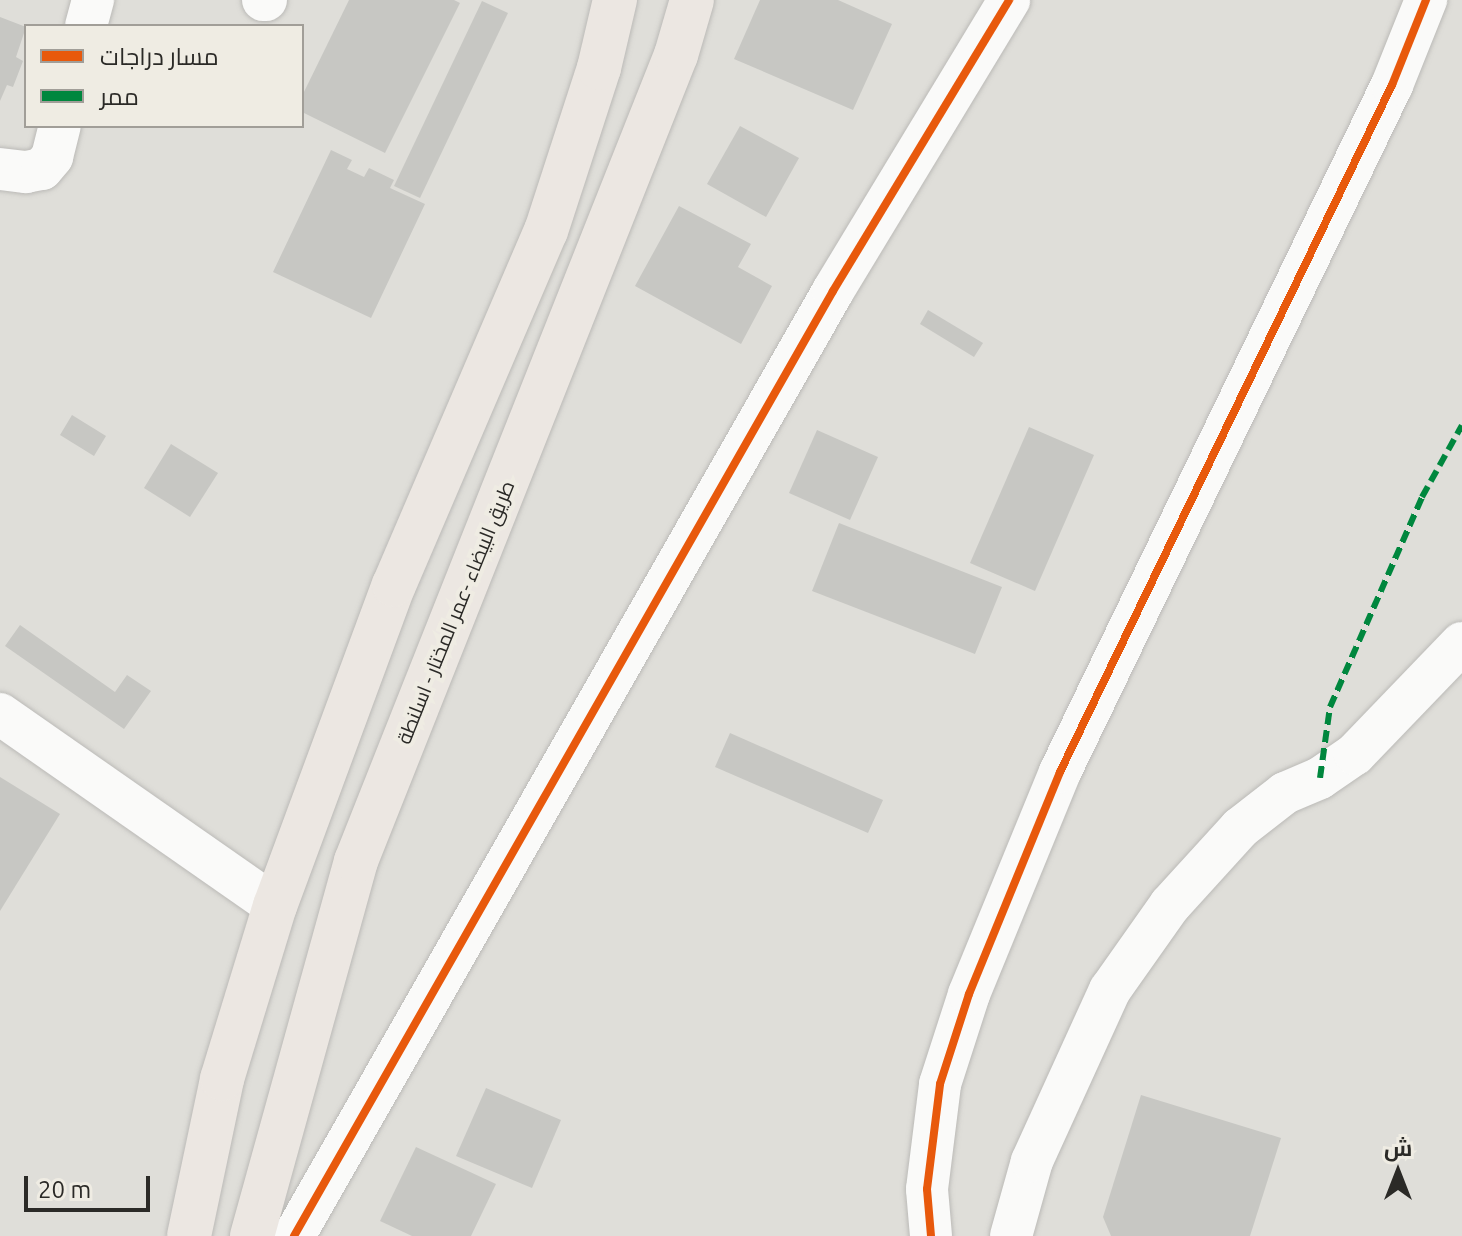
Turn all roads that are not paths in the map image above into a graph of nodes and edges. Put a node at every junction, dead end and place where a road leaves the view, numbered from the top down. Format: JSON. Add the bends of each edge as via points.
{"nodes":[{"id":1,"x":93,"y":0,"type":"edge"},
{"id":2,"x":615,"y":0,"type":"edge"},
{"id":3,"x":692,"y":0,"type":"edge"},
{"id":4,"x":1009,"y":0,"type":"edge"},
{"id":5,"x":1426,"y":0,"type":"edge"},
{"id":6,"x":87,"y":24,"type":"edge"},
{"id":7,"x":59,"y":128,"type":"edge"},
{"id":8,"x":0,"y":169,"type":"edge"},
{"id":9,"x":1462,"y":643,"type":"edge"},
{"id":10,"x":0,"y":714,"type":"edge"},
{"id":11,"x":275,"y":906,"type":"junction"},
{"id":12,"x":189,"y":1236,"type":"edge"},
{"id":13,"x":252,"y":1236,"type":"edge"},
{"id":14,"x":294,"y":1236,"type":"edge"},
{"id":15,"x":931,"y":1236,"type":"edge"},
{"id":16,"x":1011,"y":1236,"type":"edge"}],
"edges":[{"from":1,"to":6,"type":"street"},
{"from":2,"to":11,"type":"main road","via":[[599,68],[546,231],[394,585]]},
{"from":3,"to":13,"type":"main road","name":"طريق البيضاء -عمر المختار - اسلنطة","via":[[676,55],[356,861]]},
{"from":4,"to":14,"type":"street","via":[[833,291]]},
{"from":5,"to":15,"type":"street","via":[[1392,85],[1060,772],[969,994],[940,1084],[927,1189]]},
{"from":7,"to":8,"type":"street","via":[[52,157],[42,169]]},
{"from":9,"to":16,"type":"street","via":[[1355,754],[1285,793],[1240,828],[1170,905],[1110,990],[1032,1161]]},
{"from":10,"to":11,"type":"street"},
{"from":11,"to":12,"type":"main road","via":[[222,1079]]}]}
